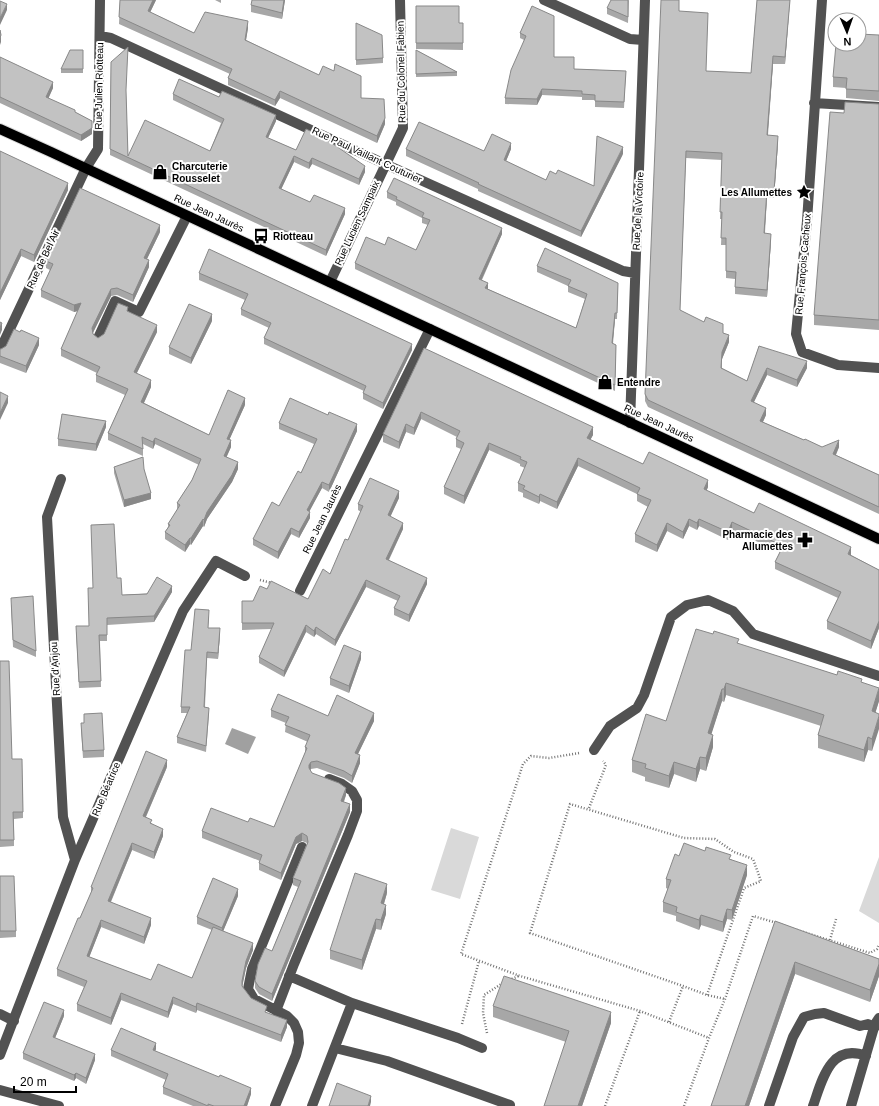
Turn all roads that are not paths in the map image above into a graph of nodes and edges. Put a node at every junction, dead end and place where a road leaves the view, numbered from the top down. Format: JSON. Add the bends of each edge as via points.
{"nodes":[{"id":1,"x":100,"y":0,"type":"edge"},
{"id":2,"x":400,"y":0,"type":"edge"},
{"id":3,"x":544,"y":0,"type":"edge"},
{"id":4,"x":645,"y":0,"type":"edge"},
{"id":5,"x":822,"y":0,"type":"edge"},
{"id":6,"x":100,"y":36,"type":"junction"},
{"id":7,"x":643,"y":40,"type":"junction"},
{"id":8,"x":814,"y":103,"type":"junction"},
{"id":9,"x":879,"y":107,"type":"edge"},
{"id":10,"x":0,"y":129,"type":"edge"},
{"id":11,"x":384,"y":164,"type":"junction"},
{"id":12,"x":86,"y":168,"type":"junction"},
{"id":13,"x":187,"y":216,"type":"junction"},
{"id":14,"x":635,"y":272,"type":"junction"},
{"id":15,"x":330,"y":282,"type":"junction"},
{"id":16,"x":430,"y":329,"type":"junction"},
{"id":17,"x":98,"y":338,"type":"edge"},
{"id":18,"x":0,"y":350,"type":"edge"},
{"id":19,"x":879,"y":368,"type":"edge"},
{"id":20,"x":630,"y":423,"type":"junction"},
{"id":21,"x":61,"y":479,"type":"dead end"},
{"id":22,"x":879,"y":539,"type":"edge"},
{"id":23,"x":245,"y":576,"type":"road end"},
{"id":24,"x":300,"y":591,"type":"road end"},
{"id":25,"x":879,"y":676,"type":"edge"},
{"id":26,"x":594,"y":750,"type":"road end"},
{"id":27,"x":322,"y":777,"type":"edge"},
{"id":28,"x":302,"y":847,"type":"dead end"},
{"id":29,"x":75,"y":860,"type":"junction"},
{"id":30,"x":290,"y":976,"type":"junction"},
{"id":31,"x":352,"y":1003,"type":"junction"},
{"id":32,"x":276,"y":1010,"type":"junction"},
{"id":33,"x":0,"y":1014,"type":"edge"},
{"id":34,"x":14,"y":1021,"type":"junction"},
{"id":35,"x":877,"y":1022,"type":"edge"},
{"id":36,"x":335,"y":1048,"type":"junction"},
{"id":37,"x":482,"y":1048,"type":"road end"},
{"id":38,"x":0,"y":1054,"type":"edge"},
{"id":39,"x":866,"y":1056,"type":"junction"},
{"id":40,"x":0,"y":1090,"type":"edge"},
{"id":41,"x":510,"y":1105,"type":"dead end"},
{"id":42,"x":59,"y":1106,"type":"edge"},
{"id":43,"x":275,"y":1106,"type":"edge"},
{"id":44,"x":312,"y":1106,"type":"edge"},
{"id":45,"x":769,"y":1106,"type":"edge"},
{"id":46,"x":814,"y":1106,"type":"edge"},
{"id":47,"x":851,"y":1106,"type":"edge"}],
"edges":[{"from":1,"to":6,"type":"street","name":"Rue Julien Riotteau"},
{"from":2,"to":11,"type":"street","name":"Rue du Colonel Fabien","via":[[403,128]]},
{"from":3,"to":7,"type":"street","via":[[630,39]]},
{"from":4,"to":7,"type":"street","name":"Rue de la Victoire"},
{"from":5,"to":8,"type":"street","name":"Rue François Cacheux"},
{"from":6,"to":11,"type":"street","name":"Rue Paul Vaillant Couturier","via":[[111,38]]},
{"from":6,"to":12,"type":"street","name":"Rue Julien Riotteau","via":[[98,148]]},
{"from":7,"to":14,"type":"street","name":"Rue de la Victoire"},
{"from":8,"to":9,"type":"street"},
{"from":8,"to":19,"type":"street","name":"Rue François Cacheux","via":[[807,220],[796,334],[802,352],[838,365]]},
{"from":10,"to":12,"type":"main road","name":"Rue Jean Jaurès"},
{"from":11,"to":14,"type":"street","name":"Rue Paul Vaillant Couturier","via":[[623,271]]},
{"from":11,"to":15,"type":"street","name":"Rue Lucien Sampaix"},
{"from":12,"to":13,"type":"main road","name":"Rue Jean Jaurès"},
{"from":12,"to":18,"type":"street","name":"Rue de Bel Air"},
{"from":13,"to":15,"type":"main road","name":"Rue Jean Jaurès"},
{"from":13,"to":17,"type":"street","via":[[139,312],[115,301]]},
{"from":14,"to":20,"type":"street","name":"Rue de la Victoire"},
{"from":15,"to":16,"type":"main road","name":"Rue Jean Jaurès"},
{"from":16,"to":20,"type":"main road","name":"Rue Jean Jaurès"},
{"from":16,"to":24,"type":"street","name":"Rue Jean Jaurès"},
{"from":20,"to":22,"type":"main road","name":"Rue Jean Jaurès"},
{"from":21,"to":29,"type":"street","name":"Rue d'Anjou","via":[[47,517],[64,817]]},
{"from":23,"to":29,"type":"street","name":"Rue Béatrice","via":[[216,561],[183,610]]},
{"from":25,"to":26,"type":"street","via":[[753,634],[733,611],[708,600],[687,605],[671,617],[644,695],[637,708],[610,726]]},
{"from":27,"to":30,"type":"street","via":[[342,784],[352,791],[357,800],[357,811]]},
{"from":28,"to":32,"type":"street","via":[[252,969],[248,989],[254,999]]},
{"from":29,"to":34,"type":"street","name":"Rue Béatrice"},
{"from":30,"to":31,"type":"street"},
{"from":30,"to":32,"type":"street"},
{"from":31,"to":36,"type":"street"},
{"from":31,"to":37,"type":"street"},
{"from":32,"to":43,"type":"street","via":[[294,1023],[299,1043],[292,1068]]},
{"from":33,"to":34,"type":"street"},
{"from":34,"to":38,"type":"street","name":"Rue Béatrice"},
{"from":35,"to":39,"type":"street"},
{"from":35,"to":45,"type":"street","via":[[860,1026],[824,1013],[804,1018],[793,1037]]},
{"from":36,"to":41,"type":"street","via":[[387,1061]]},
{"from":36,"to":44,"type":"street"},
{"from":39,"to":46,"type":"street","via":[[846,1053],[835,1058],[826,1070]]},
{"from":39,"to":47,"type":"street"},
{"from":40,"to":42,"type":"street"}]}
